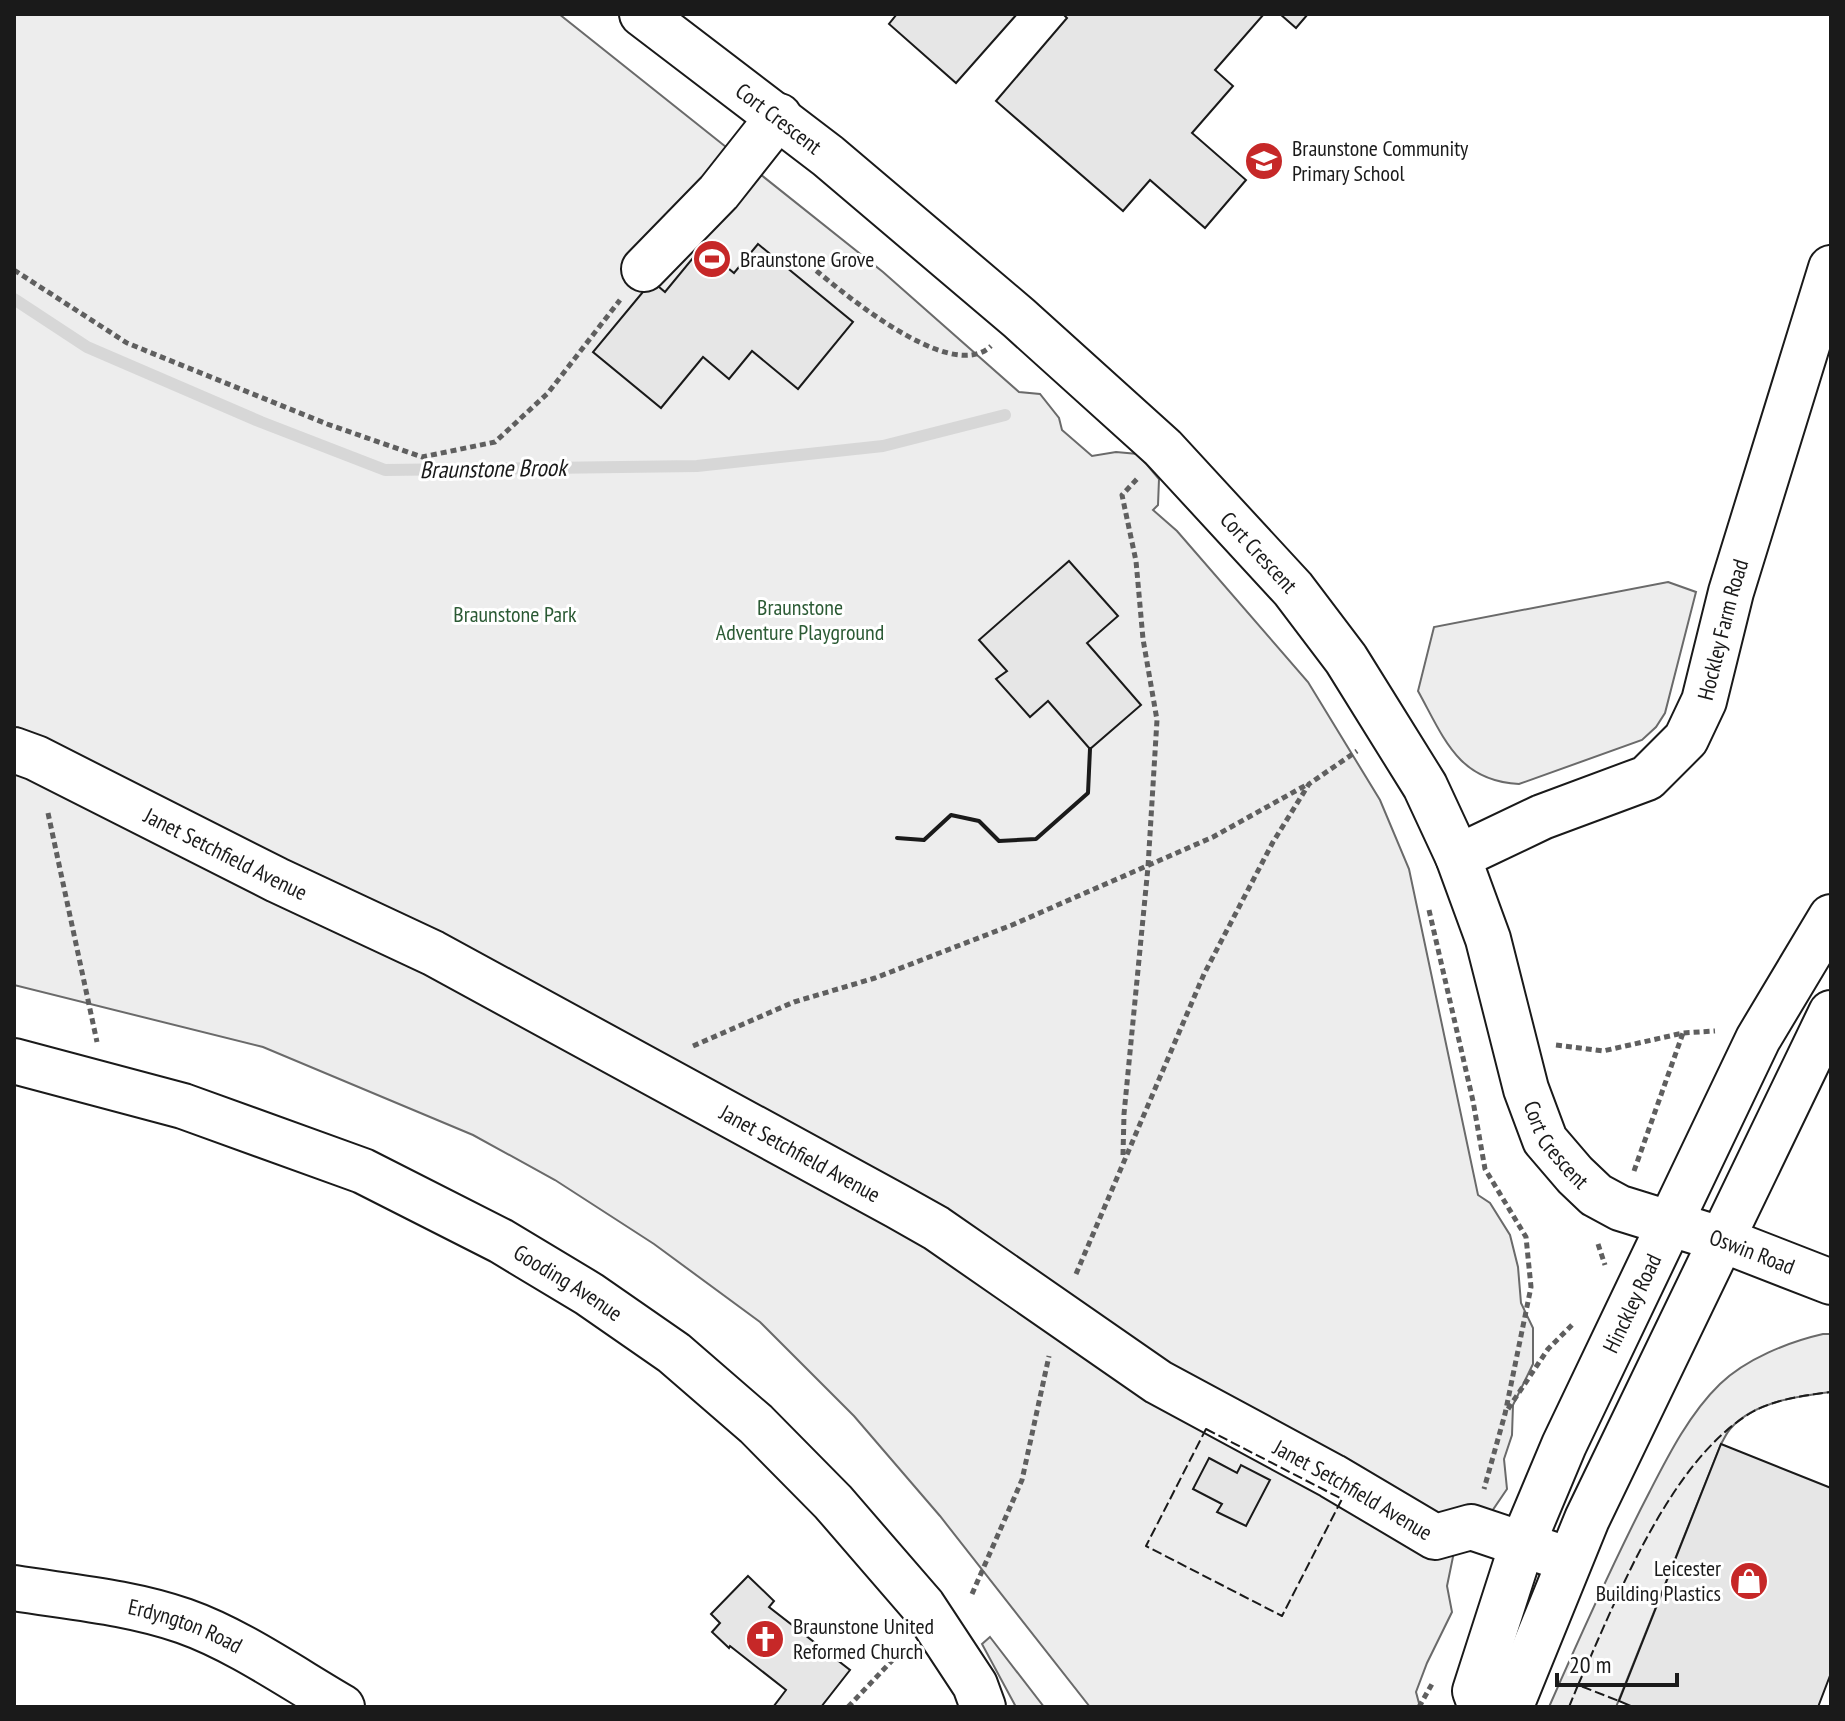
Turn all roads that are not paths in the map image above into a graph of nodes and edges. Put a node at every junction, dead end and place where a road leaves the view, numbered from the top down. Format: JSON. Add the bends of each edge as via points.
{"nodes":[{"id":1,"x":642,"y":14,"type":"edge"},
{"id":2,"x":779,"y":116,"type":"junction"},
{"id":3,"x":1831,"y":268,"type":"edge"},
{"id":4,"x":644,"y":269,"type":"road end"},
{"id":5,"x":25,"y":754,"type":"edge"},
{"id":6,"x":1458,"y":857,"type":"junction"},
{"id":7,"x":1831,"y":917,"type":"edge"},
{"id":8,"x":1831,"y":1013,"type":"edge"},
{"id":9,"x":14,"y":1061,"type":"edge"},
{"id":10,"x":1672,"y":1223,"type":"junction"},
{"id":11,"x":1723,"y":1240,"type":"junction"},
{"id":12,"x":1831,"y":1282,"type":"edge"},
{"id":13,"x":1522,"y":1545,"type":"junction"},
{"id":14,"x":1569,"y":1560,"type":"junction"},
{"id":15,"x":14,"y":1588,"type":"edge"},
{"id":16,"x":342,"y":1707,"type":"edge"},
{"id":17,"x":983,"y":1707,"type":"edge"},
{"id":18,"x":1481,"y":1707,"type":"edge"},
{"id":19,"x":1507,"y":1707,"type":"edge"}],
"edges":[{"from":1,"to":2,"type":"street","name":"Cort Crescent"},
{"from":2,"to":4,"type":"street","via":[[719,192]]},
{"from":2,"to":6,"type":"street","name":"Cort Crescent","via":[[1019,318],[1163,448],[1293,589],[1392,730]]},
{"from":3,"to":6,"type":"street","name":"Hockley Farm Road","via":[[1704,701],[1686,739],[1647,778],[1542,817]]},
{"from":5,"to":13,"type":"street","name":"Janet Setchfield Avenue","via":[[433,953],[936,1228],[1158,1382],[1435,1537],[1471,1527]]},
{"from":6,"to":10,"type":"street","name":"Cort Crescent","via":[[1488,939],[1526,1089],[1545,1140],[1596,1195]]},
{"from":7,"to":10,"type":"street","name":"Hinckley Road","via":[[1758,1039]]},
{"from":8,"to":11,"type":"street"},
{"from":9,"to":17,"type":"street","name":"Gooding Avenue","via":[[183,1106],[363,1171],[501,1241],[589,1294],[674,1353],[756,1424],[833,1502],[923,1606],[975,1685]]},
{"from":10,"to":11,"type":"street","name":"Oswin Road"},
{"from":10,"to":13,"type":"street","name":"Hinckley Road","via":[[1564,1445]]},
{"from":11,"to":12,"type":"street","name":"Oswin Road"},
{"from":11,"to":14,"type":"street"},
{"from":13,"to":14,"type":"street"},
{"from":13,"to":18,"type":"street","name":"Hinckley Road","via":[[1475,1691]]},
{"from":14,"to":19,"type":"street"},
{"from":15,"to":16,"type":"street","name":"Erdyngton Road","via":[[185,1622],[251,1653]]}]}
